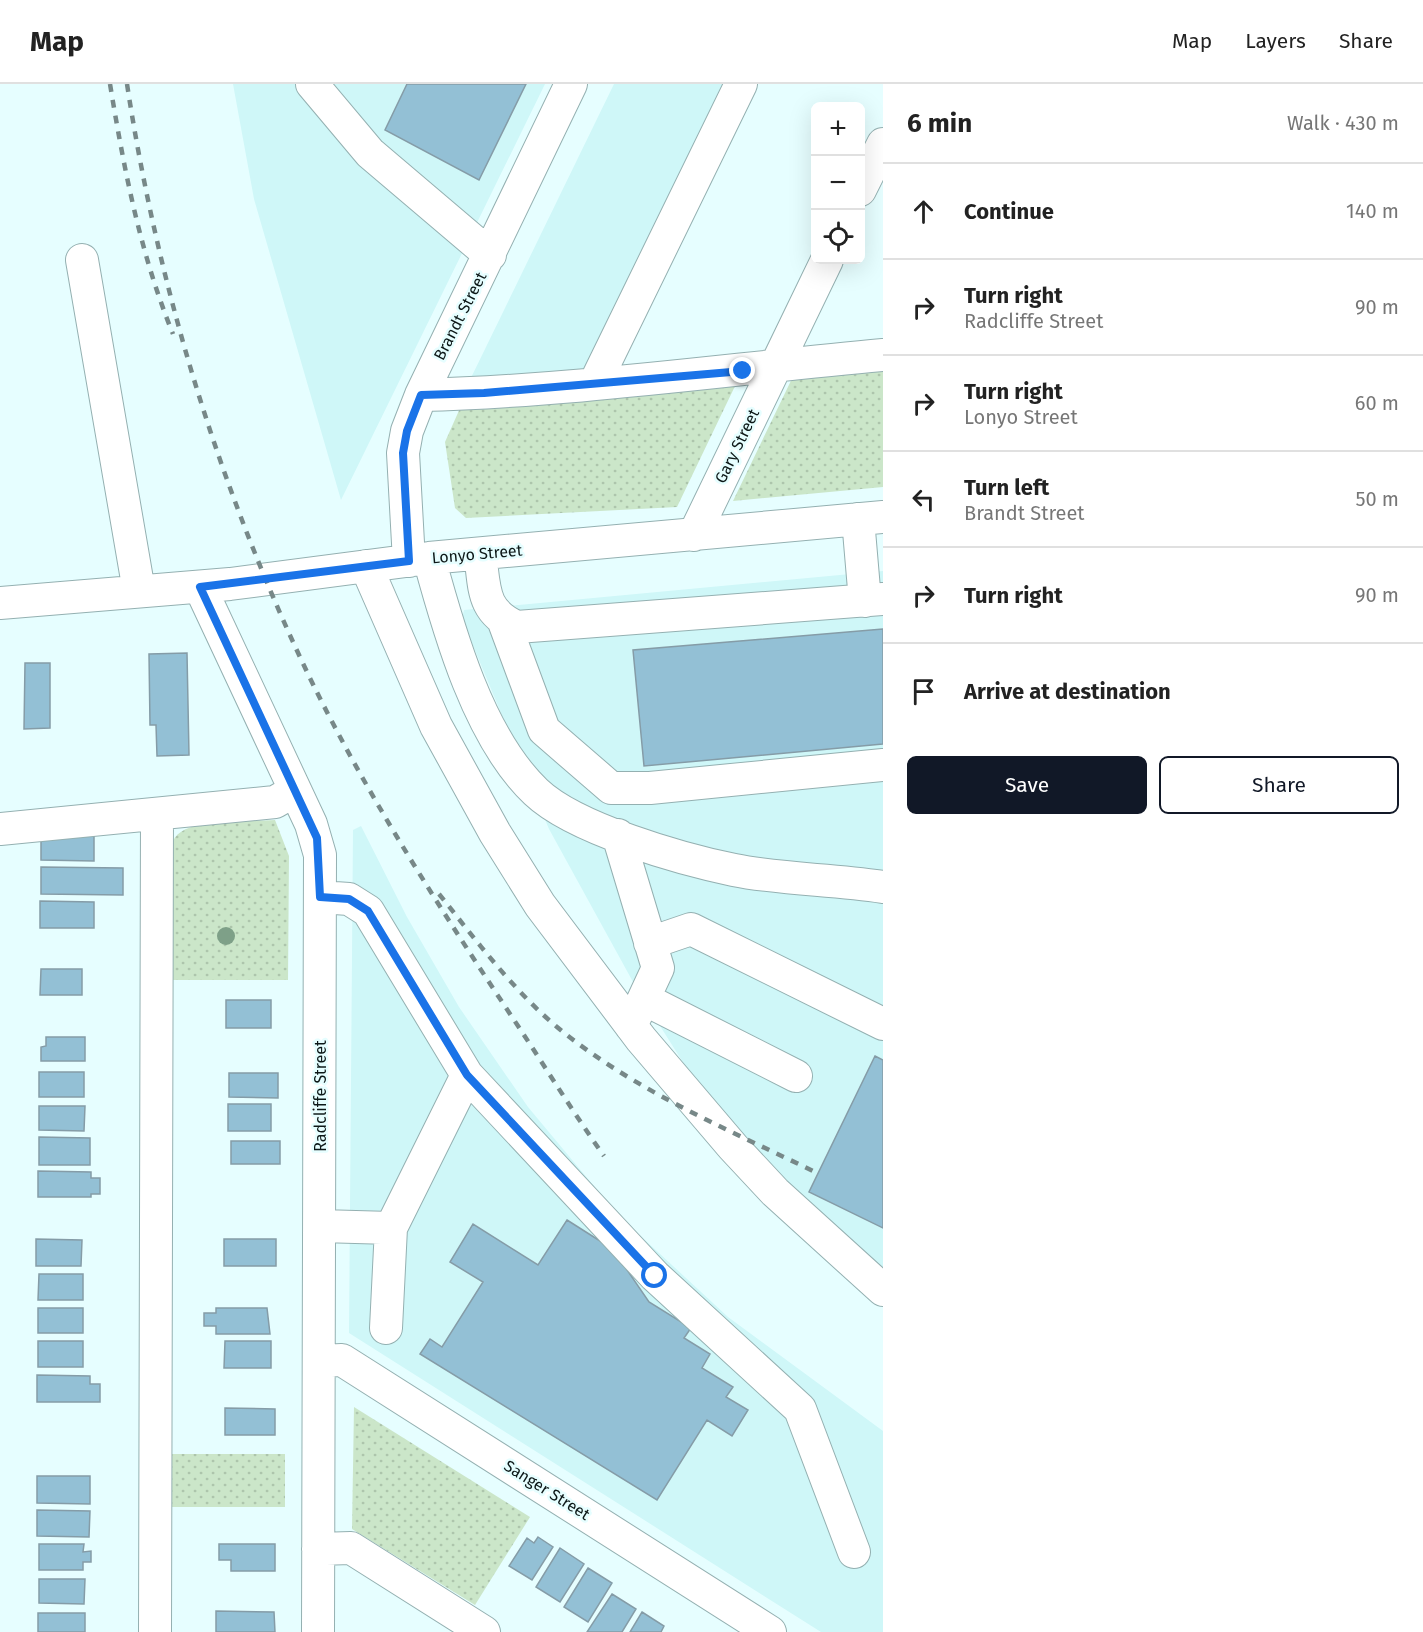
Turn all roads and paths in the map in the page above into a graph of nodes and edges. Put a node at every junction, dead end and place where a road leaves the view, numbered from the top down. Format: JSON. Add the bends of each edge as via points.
{"nodes":[{"id":1,"x":312,"y":84,"type":"edge"},
{"id":2,"x":571,"y":84,"type":"edge"},
{"id":3,"x":741,"y":84,"type":"edge"},
{"id":4,"x":883,"y":144,"type":"edge"},
{"id":5,"x":865,"y":182,"type":"edge"},
{"id":6,"x":490,"y":255,"type":"junction"},
{"id":7,"x":81,"y":260,"type":"dead end"},
{"id":8,"x":825,"y":264,"type":"edge"},
{"id":9,"x":883,"y":355,"type":"edge"},
{"id":10,"x":776,"y":366,"type":"junction"},
{"id":11,"x":595,"y":384,"type":"junction"},
{"id":12,"x":421,"y":395,"type":"junction"},
{"id":13,"x":870,"y":518,"type":"edge"},
{"id":14,"x":694,"y":535,"type":"junction"},
{"id":15,"x":480,"y":554,"type":"junction"},
{"id":16,"x":419,"y":559,"type":"junction"},
{"id":17,"x":366,"y":566,"type":"junction"},
{"id":18,"x":200,"y":587,"type":"junction"},
{"id":19,"x":139,"y":591,"type":"junction"},
{"id":20,"x":874,"y":600,"type":"edge"},
{"id":21,"x":0,"y":603,"type":"edge"},
{"id":22,"x":504,"y":622,"type":"junction"},
{"id":23,"x":479,"y":705,"type":"junction"},
{"id":24,"x":436,"y":726,"type":"junction"},
{"id":25,"x":883,"y":765,"type":"edge"},
{"id":26,"x":294,"y":791,"type":"junction"},
{"id":27,"x":157,"y":814,"type":"junction"},
{"id":28,"x":0,"y":829,"type":"edge"},
{"id":29,"x":618,"y":835,"type":"junction"},
{"id":30,"x":883,"y":887,"type":"edge"},
{"id":31,"x":320,"y":897,"type":"junction"},
{"id":32,"x":650,"y":943,"type":"junction"},
{"id":33,"x":637,"y":1012,"type":"junction"},
{"id":34,"x":883,"y":1024,"type":"edge"},
{"id":35,"x":467,"y":1075,"type":"junction"},
{"id":36,"x":796,"y":1076,"type":"dead end"},
{"id":37,"x":320,"y":1226,"type":"junction"},
{"id":38,"x":391,"y":1228,"type":"junction"},
{"id":39,"x":883,"y":1290,"type":"edge"},
{"id":40,"x":386,"y":1328,"type":"dead end"},
{"id":41,"x":320,"y":1361,"type":"junction"},
{"id":42,"x":318,"y":1549,"type":"junction"},
{"id":43,"x":854,"y":1552,"type":"dead end"},
{"id":44,"x":155,"y":1632,"type":"edge"},
{"id":45,"x":318,"y":1632,"type":"edge"},
{"id":46,"x":484,"y":1632,"type":"edge"},
{"id":47,"x":770,"y":1632,"type":"edge"}],
"edges":[{"from":1,"to":6,"type":"street","via":[[370,153]]},
{"from":2,"to":6,"type":"street","name":"Brandt Street"},
{"from":3,"to":11,"type":"street"},
{"from":4,"to":5,"type":"street"},
{"from":6,"to":12,"type":"street","name":"Brandt Street"},
{"from":7,"to":19,"type":"street"},
{"from":8,"to":10,"type":"street","name":"Gary Street"},
{"from":9,"to":10,"type":"street"},
{"from":10,"to":11,"type":"street"},
{"from":10,"to":14,"type":"street","name":"Gary Street"},
{"from":11,"to":12,"type":"street"},
{"from":12,"to":16,"type":"street","name":"Brandt Street","via":[[403,453]]},
{"from":13,"to":14,"type":"street","name":"Lonyo Street"},
{"from":13,"to":20,"type":"street"},
{"from":14,"to":15,"type":"street","name":"Lonyo Street"},
{"from":15,"to":16,"type":"street","name":"Lonyo Street"},
{"from":15,"to":22,"type":"street","via":[[487,604]]},
{"from":16,"to":17,"type":"street","name":"Lonyo Street"},
{"from":16,"to":23,"type":"street","name":"Brandt Street"},
{"from":17,"to":18,"type":"street","name":"Lonyo Street"},
{"from":17,"to":24,"type":"street"},
{"from":18,"to":19,"type":"street","name":"Lonyo Street"},
{"from":18,"to":26,"type":"street","name":"Radcliffe Street"},
{"from":19,"to":21,"type":"street","name":"Lonyo Street"},
{"from":20,"to":22,"type":"street","via":[[517,627]]},
{"from":22,"to":25,"type":"street","via":[[544,730],[611,788],[650,788]]},
{"from":23,"to":24,"type":"street"},
{"from":23,"to":29,"type":"street","name":"Brandt Street","via":[[521,776],[537,793],[558,809]]},
{"from":24,"to":33,"type":"street","via":[[540,905]]},
{"from":26,"to":27,"type":"street","via":[[275,802]]},
{"from":26,"to":31,"type":"street","name":"Radcliffe Street","via":[[317,838]]},
{"from":27,"to":28,"type":"street"},
{"from":27,"to":44,"type":"street"},
{"from":29,"to":30,"type":"street","name":"Brandt Street","via":[[733,870]]},
{"from":29,"to":32,"type":"street"},
{"from":31,"to":35,"type":"street","via":[[349,899],[368,911]]},
{"from":31,"to":37,"type":"street","name":"Radcliffe Street"},
{"from":32,"to":33,"type":"street","via":[[658,968]]},
{"from":32,"to":34,"type":"street","via":[[692,929]]},
{"from":33,"to":36,"type":"street"},
{"from":33,"to":39,"type":"street","via":[[733,1147],[775,1192]]},
{"from":35,"to":38,"type":"street"},
{"from":35,"to":43,"type":"street","via":[[655,1276],[800,1408]]},
{"from":37,"to":38,"type":"street"},
{"from":37,"to":41,"type":"street","name":"Radcliffe Street"},
{"from":38,"to":40,"type":"street"},
{"from":41,"to":42,"type":"street","name":"Radcliffe Street"},
{"from":41,"to":47,"type":"street","name":"Sanger Street","via":[[342,1360]]},
{"from":42,"to":45,"type":"street","name":"Radcliffe Street"},
{"from":42,"to":46,"type":"street","via":[[351,1548]]}]}
